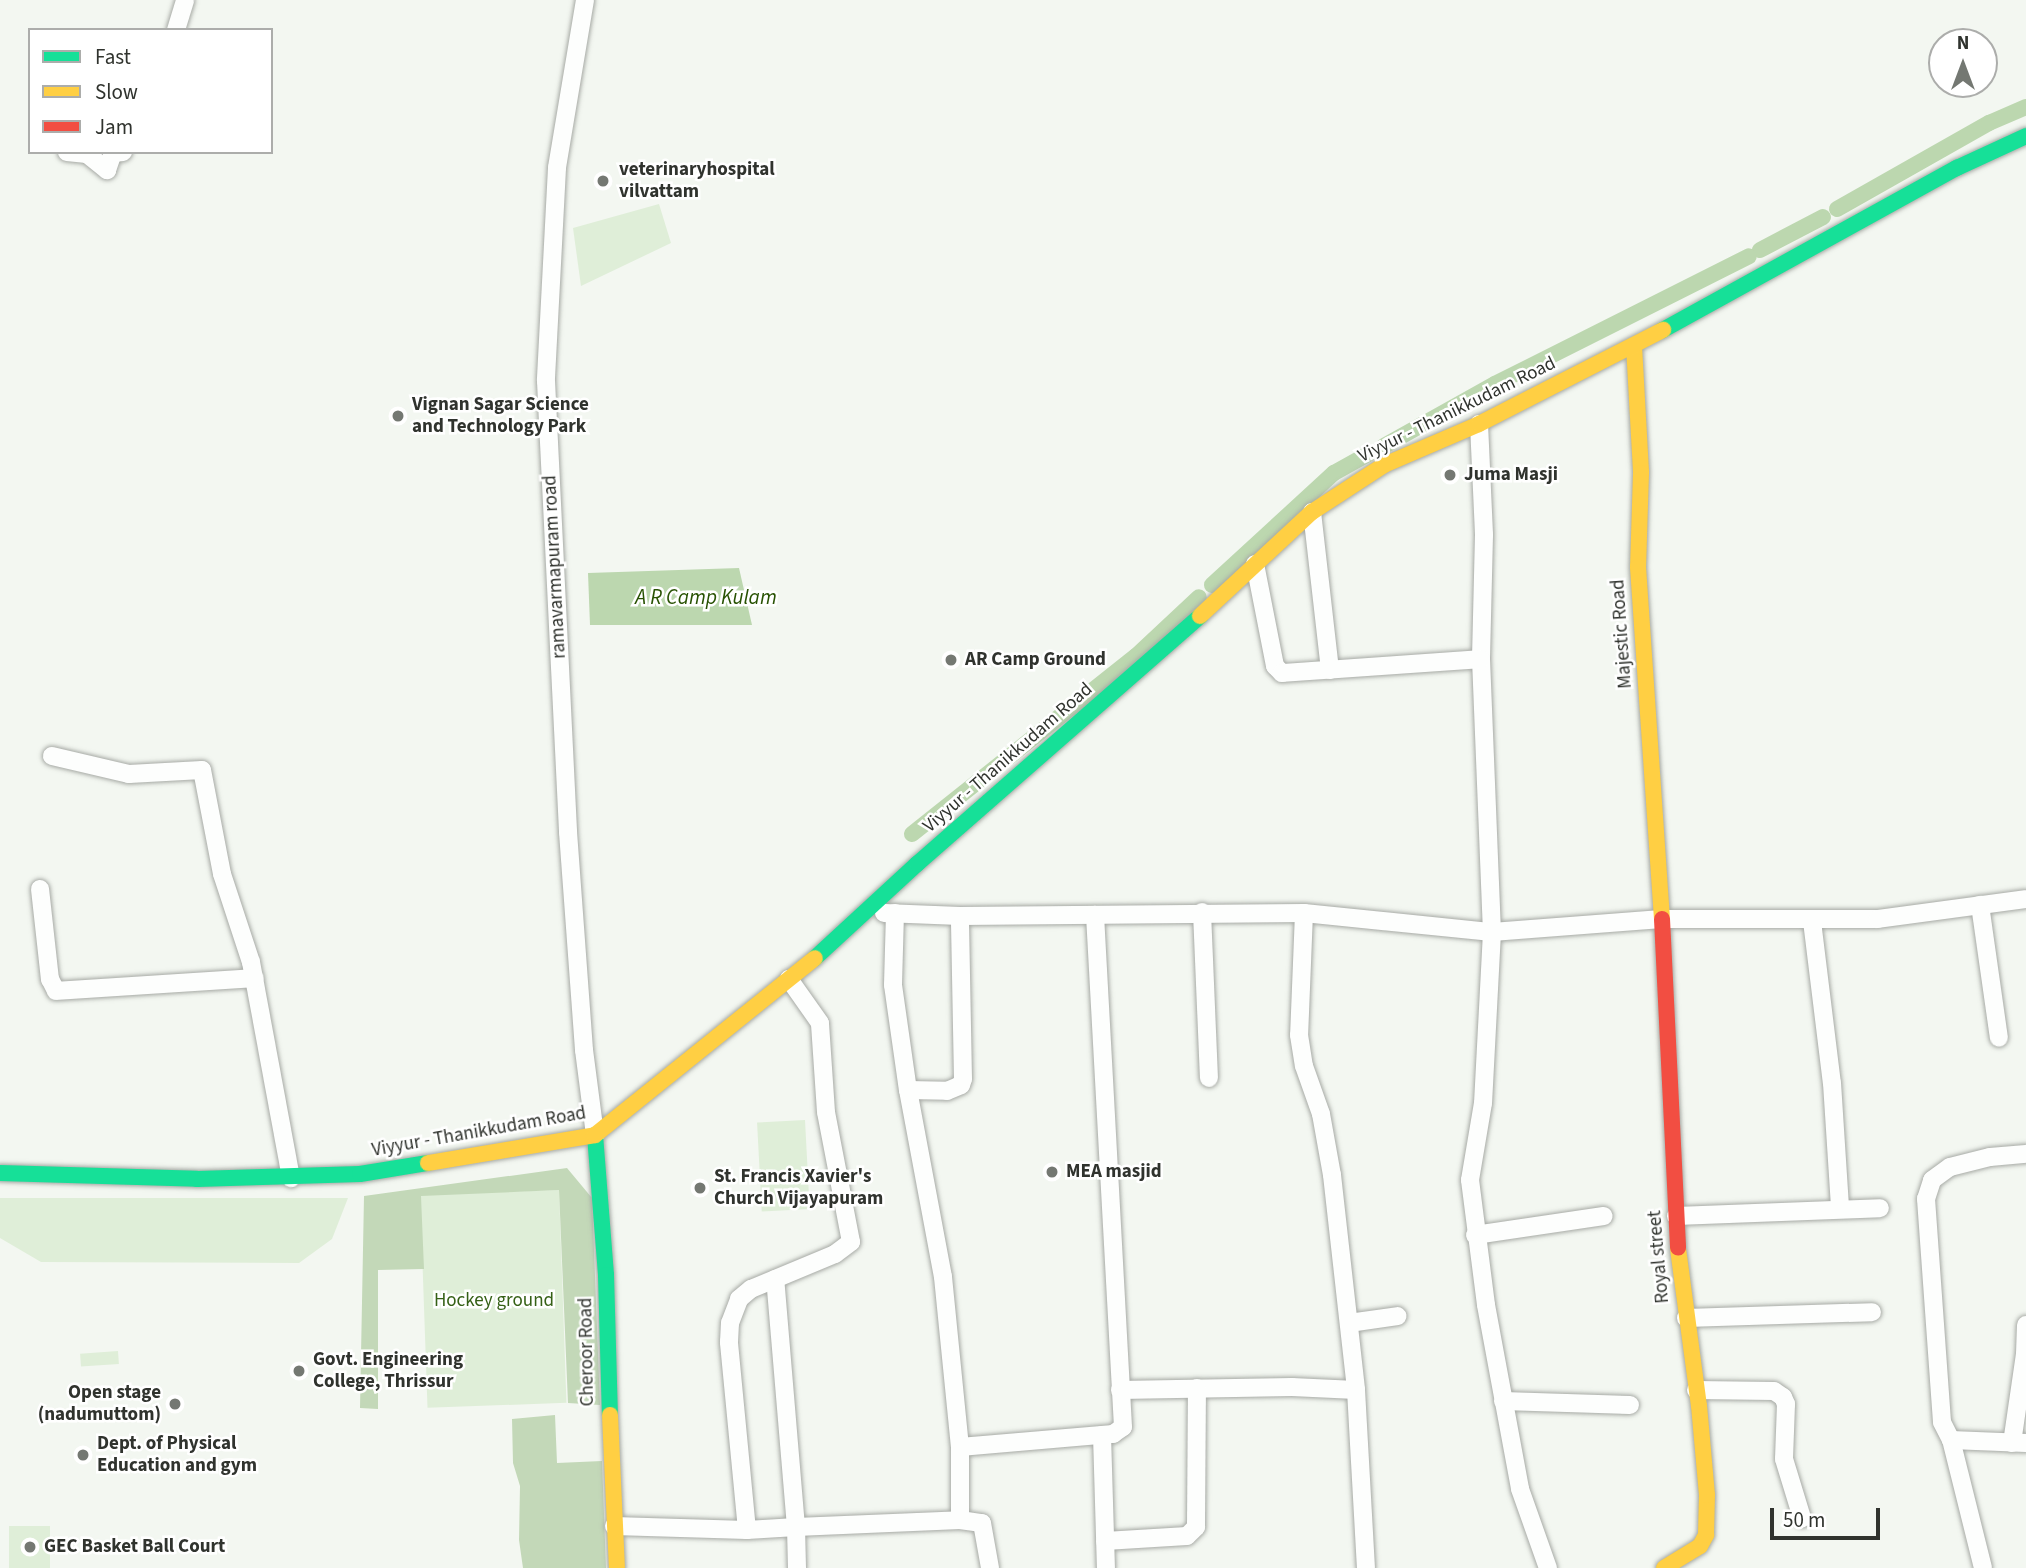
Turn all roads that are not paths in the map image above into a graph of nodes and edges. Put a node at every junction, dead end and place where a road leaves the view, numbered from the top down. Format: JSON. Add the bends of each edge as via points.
{"nodes":[{"id":1,"x":185,"y":0,"type":"edge"},
{"id":2,"x":585,"y":0,"type":"edge"},
{"id":3,"x":177,"y":28,"type":"edge"},
{"id":4,"x":2026,"y":136,"type":"edge"},
{"id":5,"x":87,"y":154,"type":"edge"},
{"id":6,"x":113,"y":154,"type":"edge"},
{"id":7,"x":1634,"y":346,"type":"junction"},
{"id":8,"x":1479,"y":424,"type":"junction"},
{"id":9,"x":1312,"y":512,"type":"junction"},
{"id":10,"x":1255,"y":564,"type":"junction"},
{"id":11,"x":1480,"y":659,"type":"junction"},
{"id":12,"x":1330,"y":670,"type":"junction"},
{"id":13,"x":52,"y":756,"type":"dead end"},
{"id":14,"x":40,"y":889,"type":"dead end"},
{"id":15,"x":2026,"y":899,"type":"edge"},
{"id":16,"x":1980,"y":905,"type":"junction"},
{"id":17,"x":865,"y":912,"type":"junction"},
{"id":18,"x":1202,"y":912,"type":"junction"},
{"id":19,"x":895,"y":913,"type":"junction"},
{"id":20,"x":1304,"y":913,"type":"junction"},
{"id":21,"x":1095,"y":915,"type":"junction"},
{"id":22,"x":960,"y":916,"type":"junction"},
{"id":23,"x":1662,"y":919,"type":"junction"},
{"id":24,"x":1812,"y":921,"type":"junction"},
{"id":25,"x":1492,"y":932,"type":"junction"},
{"id":26,"x":255,"y":978,"type":"junction"},
{"id":27,"x":789,"y":979,"type":"junction"},
{"id":28,"x":1999,"y":1038,"type":"dead end"},
{"id":29,"x":1209,"y":1078,"type":"dead end"},
{"id":30,"x":908,"y":1090,"type":"junction"},
{"id":31,"x":595,"y":1135,"type":"junction"},
{"id":32,"x":2026,"y":1154,"type":"edge"},
{"id":33,"x":0,"y":1173,"type":"edge"},
{"id":34,"x":291,"y":1178,"type":"junction"},
{"id":35,"x":1840,"y":1208,"type":"junction"},
{"id":36,"x":1880,"y":1208,"type":"dead end"},
{"id":37,"x":1604,"y":1216,"type":"dead end"},
{"id":38,"x":1675,"y":1216,"type":"junction"},
{"id":39,"x":1475,"y":1235,"type":"junction"},
{"id":40,"x":775,"y":1279,"type":"junction"},
{"id":41,"x":1872,"y":1312,"type":"dead end"},
{"id":42,"x":1398,"y":1315,"type":"dead end"},
{"id":43,"x":1686,"y":1318,"type":"junction"},
{"id":44,"x":1349,"y":1323,"type":"junction"},
{"id":45,"x":2026,"y":1325,"type":"edge"},
{"id":46,"x":1197,"y":1388,"type":"junction"},
{"id":47,"x":1120,"y":1390,"type":"junction"},
{"id":48,"x":1356,"y":1390,"type":"junction"},
{"id":49,"x":1696,"y":1390,"type":"junction"},
{"id":50,"x":1503,"y":1401,"type":"junction"},
{"id":51,"x":1630,"y":1405,"type":"dead end"},
{"id":52,"x":1102,"y":1435,"type":"junction"},
{"id":53,"x":1951,"y":1440,"type":"junction"},
{"id":54,"x":2019,"y":1443,"type":"edge"},
{"id":55,"x":960,"y":1447,"type":"junction"},
{"id":56,"x":1802,"y":1517,"type":"dead end"},
{"id":57,"x":960,"y":1520,"type":"junction"},
{"id":58,"x":614,"y":1526,"type":"junction"},
{"id":59,"x":796,"y":1527,"type":"junction"},
{"id":60,"x":747,"y":1530,"type":"junction"},
{"id":61,"x":1105,"y":1541,"type":"junction"},
{"id":62,"x":617,"y":1568,"type":"edge"},
{"id":63,"x":797,"y":1568,"type":"edge"},
{"id":64,"x":990,"y":1568,"type":"edge"},
{"id":65,"x":1106,"y":1568,"type":"edge"},
{"id":66,"x":1366,"y":1568,"type":"edge"},
{"id":67,"x":1548,"y":1568,"type":"edge"},
{"id":68,"x":1664,"y":1568,"type":"edge"},
{"id":69,"x":1983,"y":1568,"type":"edge"}],
"edges":[{"from":1,"to":3,"type":"street"},
{"from":2,"to":31,"type":"street","name":"ramavarmapuram road","via":[[556,168],[546,381],[568,832],[583,1050]]},
{"from":4,"to":7,"type":"main road","name":"Viyyur - Thanikkudam Road","via":[[1957,168]]},
{"from":5,"to":6,"type":"street","via":[[107,170]]},
{"from":7,"to":8,"type":"main road","name":"Viyyur - Thanikkudam Road"},
{"from":7,"to":23,"type":"main road","name":"Majestic Road","via":[[1640,473],[1638,567]]},
{"from":8,"to":9,"type":"main road","name":"Viyyur - Thanikkudam Road","via":[[1384,466]]},
{"from":8,"to":11,"type":"street","via":[[1484,535]]},
{"from":9,"to":10,"type":"main road","name":"Viyyur - Thanikkudam Road"},
{"from":9,"to":12,"type":"street"},
{"from":10,"to":12,"type":"street","via":[[1277,670]]},
{"from":10,"to":17,"type":"main road","name":"Viyyur - Thanikkudam Road","via":[[1151,662]]},
{"from":11,"to":12,"type":"street"},
{"from":11,"to":25,"type":"street"},
{"from":13,"to":26,"type":"street","via":[[129,774],[202,770],[222,874]]},
{"from":14,"to":26,"type":"street","via":[[50,979],[57,991]]},
{"from":15,"to":16,"type":"street"},
{"from":16,"to":24,"type":"street","via":[[1878,919]]},
{"from":16,"to":28,"type":"street"},
{"from":17,"to":19,"type":"street"},
{"from":17,"to":27,"type":"main road","name":"Viyyur - Thanikkudam Road"},
{"from":18,"to":20,"type":"street"},
{"from":18,"to":21,"type":"street"},
{"from":18,"to":29,"type":"street"},
{"from":19,"to":22,"type":"street"},
{"from":19,"to":30,"type":"street","via":[[893,985]]},
{"from":20,"to":25,"type":"street"},
{"from":20,"to":44,"type":"street","via":[[1299,1035],[1332,1175]]},
{"from":21,"to":22,"type":"street"},
{"from":21,"to":47,"type":"street"},
{"from":22,"to":30,"type":"street","via":[[963,1079],[954,1089]]},
{"from":23,"to":24,"type":"street"},
{"from":23,"to":25,"type":"street"},
{"from":23,"to":38,"type":"main road","name":"Royal street"},
{"from":24,"to":35,"type":"street","via":[[1832,1083]]},
{"from":25,"to":39,"type":"street","via":[[1483,1103],[1470,1180]]},
{"from":26,"to":34,"type":"street"},
{"from":27,"to":31,"type":"main road","name":"Viyyur - Thanikkudam Road"},
{"from":27,"to":40,"type":"street","via":[[820,1023],[826,1112],[851,1242],[835,1254]]},
{"from":30,"to":55,"type":"street","via":[[943,1277]]},
{"from":31,"to":34,"type":"main road","name":"Viyyur - Thanikkudam Road","via":[[394,1170]]},
{"from":31,"to":58,"type":"main road","name":"Cheroor Road","via":[[606,1275]]},
{"from":32,"to":53,"type":"street","via":[[1950,1167],[1933,1180],[1926,1199],[1942,1422]]},
{"from":33,"to":34,"type":"main road","name":"Viyyur - Thanikkudam Road"},
{"from":35,"to":36,"type":"street"},
{"from":35,"to":38,"type":"street"},
{"from":37,"to":39,"type":"street"},
{"from":38,"to":43,"type":"main road","name":"Royal street"},
{"from":39,"to":50,"type":"street"},
{"from":40,"to":59,"type":"street"},
{"from":40,"to":60,"type":"street","via":[[743,1294],[729,1334]]},
{"from":41,"to":43,"type":"street"},
{"from":42,"to":44,"type":"street"},
{"from":43,"to":49,"type":"main road","name":"Royal street"},
{"from":44,"to":48,"type":"street"},
{"from":45,"to":54,"type":"street"},
{"from":46,"to":47,"type":"street"},
{"from":46,"to":48,"type":"street"},
{"from":46,"to":61,"type":"street","via":[[1196,1527],[1187,1536]]},
{"from":47,"to":52,"type":"street","via":[[1123,1427]]},
{"from":48,"to":66,"type":"street"},
{"from":49,"to":56,"type":"street","via":[[1774,1391],[1783,1397],[1784,1459]]},
{"from":49,"to":68,"type":"main road","name":"Royal street","via":[[1707,1495],[1706,1535],[1700,1546]]},
{"from":50,"to":51,"type":"street"},
{"from":50,"to":67,"type":"street","via":[[1520,1489]]},
{"from":52,"to":55,"type":"street"},
{"from":52,"to":61,"type":"street"},
{"from":53,"to":54,"type":"street"},
{"from":53,"to":69,"type":"street"},
{"from":55,"to":57,"type":"street"},
{"from":57,"to":59,"type":"street"},
{"from":57,"to":64,"type":"street","via":[[982,1523]]},
{"from":58,"to":60,"type":"street"},
{"from":58,"to":62,"type":"main road","name":"Cheroor Road"},
{"from":59,"to":60,"type":"street"},
{"from":59,"to":63,"type":"street"},
{"from":61,"to":65,"type":"street"}]}
